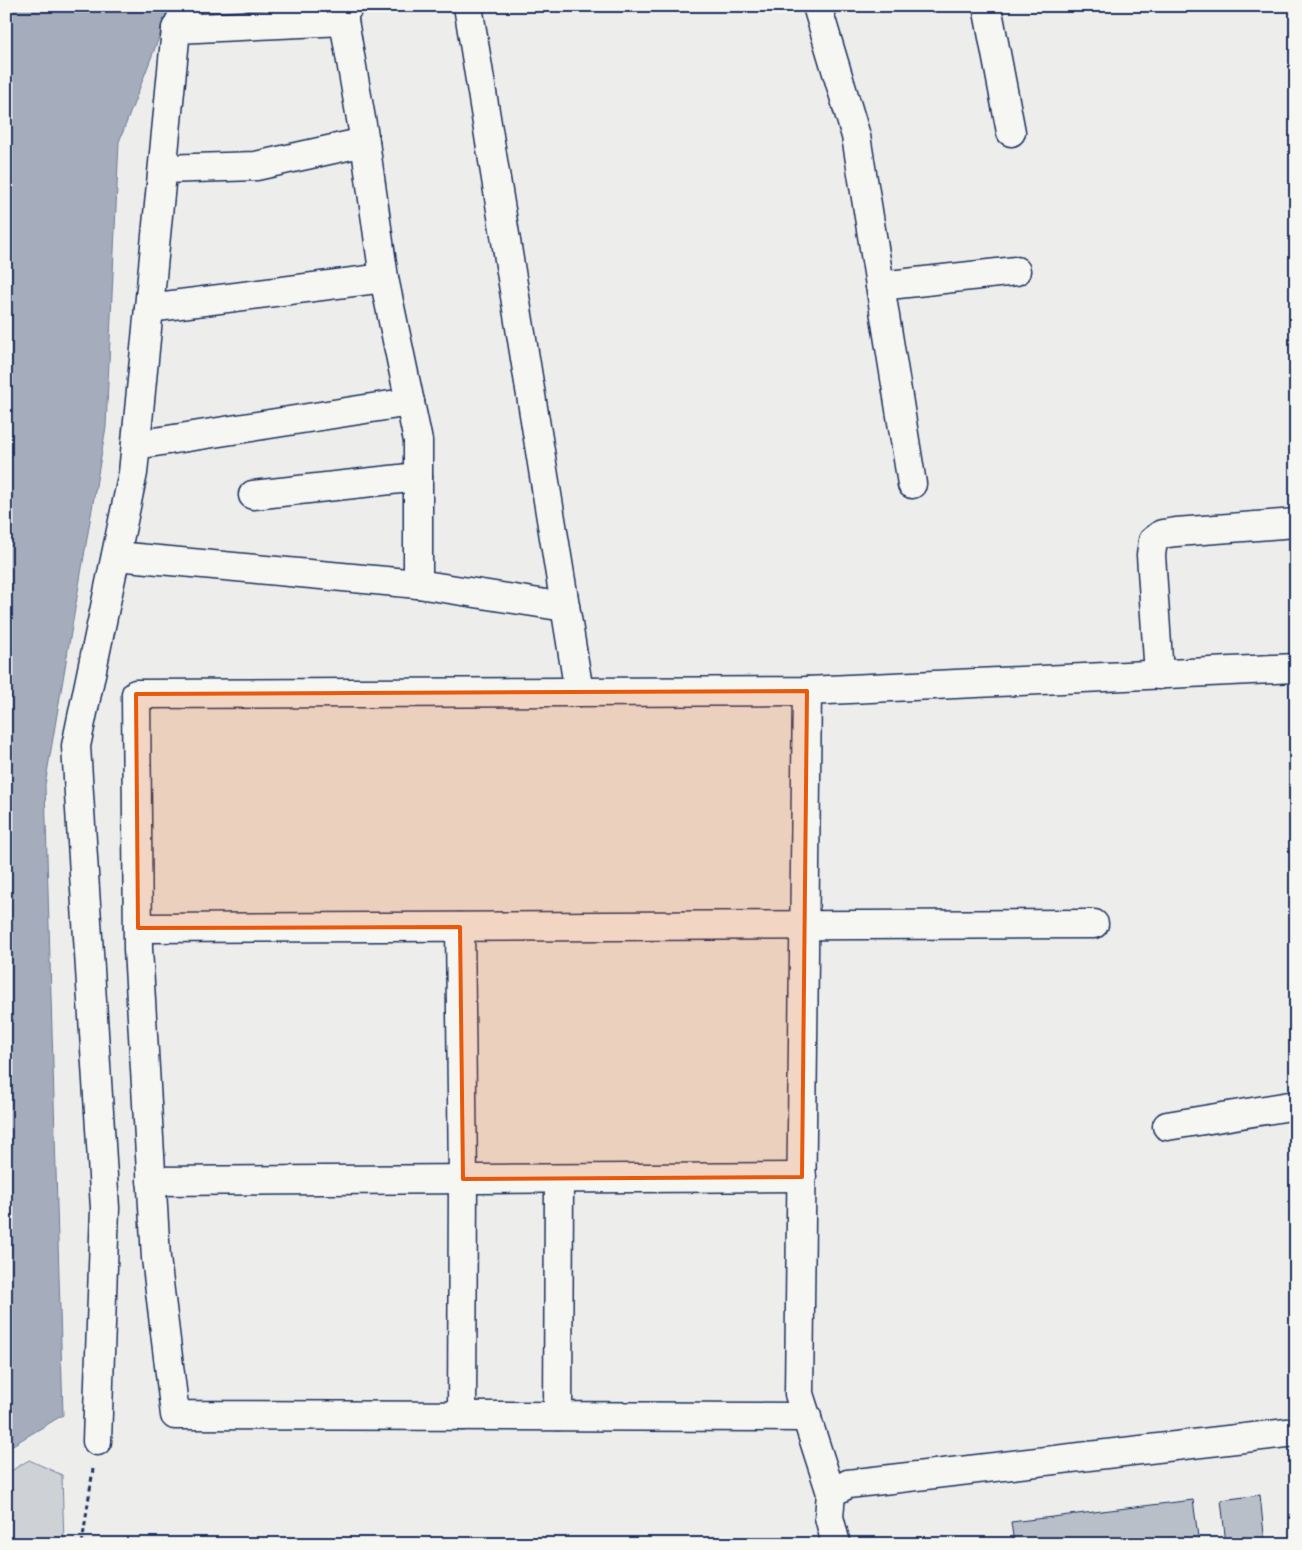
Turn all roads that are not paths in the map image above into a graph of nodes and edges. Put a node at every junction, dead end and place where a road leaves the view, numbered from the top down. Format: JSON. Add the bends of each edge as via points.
{"nodes":[{"id":1,"x":468,"y":6,"type":"edge"},
{"id":2,"x":817,"y":6,"type":"edge"},
{"id":3,"x":987,"y":6,"type":"edge"},
{"id":4,"x":346,"y":14,"type":"edge"},
{"id":5,"x":181,"y":18,"type":"edge"},
{"id":6,"x":1011,"y":132,"type":"dead end"},
{"id":7,"x":365,"y":142,"type":"junction"},
{"id":8,"x":163,"y":169,"type":"junction"},
{"id":9,"x":1016,"y":271,"type":"dead end"},
{"id":10,"x":384,"y":278,"type":"junction"},
{"id":11,"x":880,"y":286,"type":"junction"},
{"id":12,"x":149,"y":308,"type":"junction"},
{"id":13,"x":410,"y":402,"type":"junction"},
{"id":14,"x":136,"y":446,"type":"junction"},
{"id":15,"x":418,"y":478,"type":"junction"},
{"id":16,"x":912,"y":484,"type":"dead end"},
{"id":17,"x":253,"y":495,"type":"dead end"},
{"id":18,"x":1296,"y":523,"type":"edge"},
{"id":19,"x":116,"y":556,"type":"junction"},
{"id":20,"x":418,"y":584,"type":"junction"},
{"id":21,"x":565,"y":607,"type":"junction"},
{"id":22,"x":1296,"y":668,"type":"edge"},
{"id":23,"x":1159,"y":675,"type":"junction"},
{"id":24,"x":807,"y":691,"type":"junction"},
{"id":25,"x":579,"y":692,"type":"junction"},
{"id":26,"x":1094,"y":924,"type":"dead end"},
{"id":27,"x":804,"y":926,"type":"junction"},
{"id":28,"x":460,"y":927,"type":"junction"},
{"id":29,"x":138,"y":928,"type":"junction"},
{"id":30,"x":1296,"y":1105,"type":"edge"},
{"id":31,"x":1167,"y":1126,"type":"dead end"},
{"id":32,"x":802,"y":1177,"type":"junction"},
{"id":33,"x":463,"y":1179,"type":"junction"},
{"id":34,"x":559,"y":1179,"type":"junction"},
{"id":35,"x":151,"y":1181,"type":"junction"},
{"id":36,"x":462,"y":1416,"type":"junction"},
{"id":37,"x":558,"y":1416,"type":"junction"},
{"id":38,"x":807,"y":1417,"type":"junction"},
{"id":39,"x":1296,"y":1432,"type":"edge"},
{"id":40,"x":97,"y":1441,"type":"road end"},
{"id":41,"x":830,"y":1494,"type":"junction"},
{"id":42,"x":836,"y":1544,"type":"edge"}],
"edges":[{"from":1,"to":21,"type":"street"},
{"from":2,"to":11,"type":"street","via":[[856,136]]},
{"from":3,"to":6,"type":"street"},
{"from":4,"to":5,"type":"street"},
{"from":4,"to":7,"type":"street"},
{"from":5,"to":8,"type":"street"},
{"from":7,"to":8,"type":"street","via":[[256,166]]},
{"from":7,"to":10,"type":"street"},
{"from":8,"to":12,"type":"street"},
{"from":9,"to":11,"type":"street"},
{"from":10,"to":12,"type":"street"},
{"from":10,"to":13,"type":"street"},
{"from":11,"to":16,"type":"street"},
{"from":12,"to":14,"type":"street"},
{"from":13,"to":14,"type":"street"},
{"from":13,"to":15,"type":"street","via":[[418,441]]},
{"from":14,"to":19,"type":"street"},
{"from":15,"to":17,"type":"street"},
{"from":15,"to":20,"type":"street"},
{"from":18,"to":23,"type":"street","via":[[1176,532],[1162,534],[1153,541],[1151,555]]},
{"from":19,"to":20,"type":"street"},
{"from":19,"to":40,"type":"street","via":[[76,746],[105,1208]]},
{"from":20,"to":21,"type":"street"},
{"from":21,"to":25,"type":"street"},
{"from":22,"to":23,"type":"street"},
{"from":23,"to":24,"type":"street"},
{"from":24,"to":25,"type":"street"},
{"from":24,"to":27,"type":"street"},
{"from":25,"to":29,"type":"street","via":[[136,694]]},
{"from":26,"to":27,"type":"street"},
{"from":27,"to":28,"type":"street"},
{"from":27,"to":32,"type":"street"},
{"from":28,"to":29,"type":"street"},
{"from":28,"to":33,"type":"street"},
{"from":29,"to":35,"type":"street"},
{"from":30,"to":31,"type":"street"},
{"from":32,"to":34,"type":"street"},
{"from":32,"to":38,"type":"street","via":[[799,1394]]},
{"from":33,"to":34,"type":"street"},
{"from":33,"to":35,"type":"street"},
{"from":33,"to":36,"type":"street"},
{"from":34,"to":37,"type":"street"},
{"from":35,"to":36,"type":"street","via":[[156,1258],[174,1415]]},
{"from":36,"to":37,"type":"street"},
{"from":37,"to":38,"type":"street"},
{"from":38,"to":41,"type":"street"},
{"from":39,"to":41,"type":"street","via":[[848,1484]]},
{"from":41,"to":42,"type":"street","via":[[829,1517]]}]}
